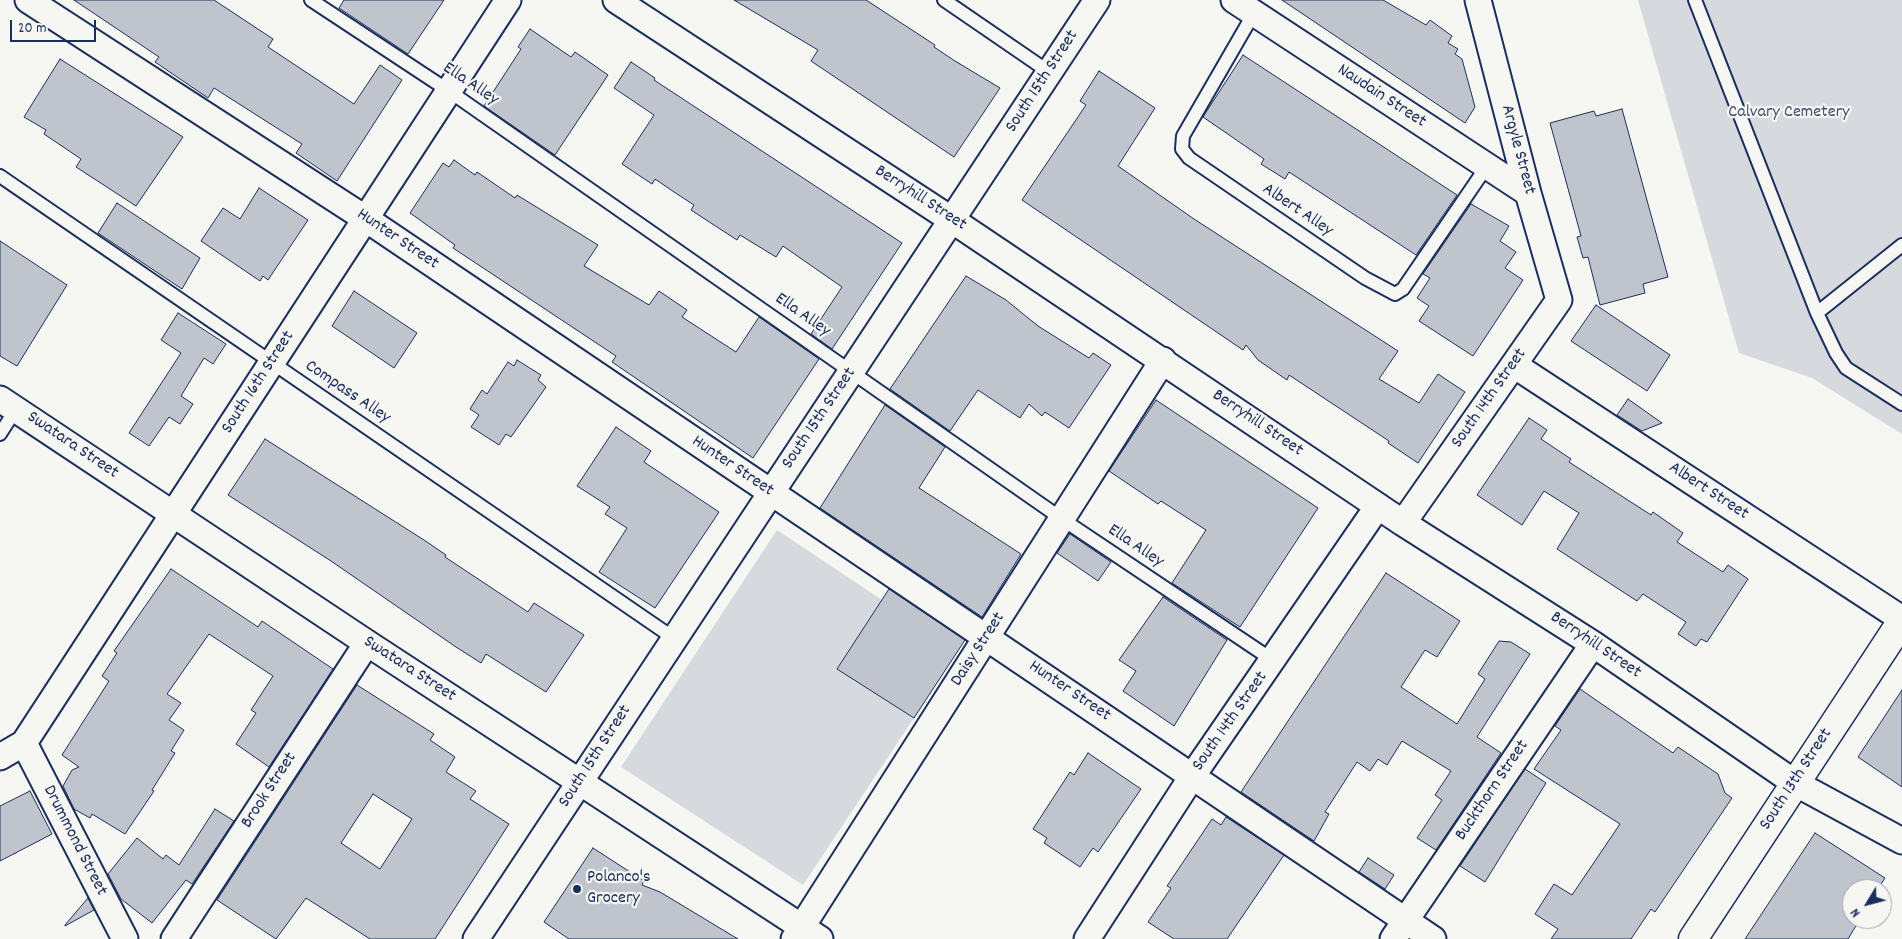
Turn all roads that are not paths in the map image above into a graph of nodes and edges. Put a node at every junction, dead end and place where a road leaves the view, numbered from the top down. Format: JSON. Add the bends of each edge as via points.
{"nodes":[{"id":1,"x":28,"y":0,"type":"edge"},
{"id":2,"x":311,"y":0,"type":"edge"},
{"id":3,"x":508,"y":0,"type":"edge"},
{"id":4,"x":616,"y":0,"type":"edge"},
{"id":5,"x":944,"y":0,"type":"edge"},
{"id":6,"x":1097,"y":0,"type":"edge"},
{"id":7,"x":1478,"y":0,"type":"edge"},
{"id":8,"x":1695,"y":0,"type":"edge"},
{"id":9,"x":1244,"y":6,"type":"edge"},
{"id":10,"x":1049,"y":72,"type":"junction"},
{"id":11,"x":449,"y":91,"type":"junction"},
{"id":12,"x":1487,"y":166,"type":"junction"},
{"id":13,"x":0,"y":176,"type":"edge"},
{"id":14,"x":1528,"y":193,"type":"junction"},
{"id":15,"x":366,"y":219,"type":"junction"},
{"id":16,"x":952,"y":220,"type":"junction"},
{"id":17,"x":1902,"y":245,"type":"edge"},
{"id":18,"x":1559,"y":300,"type":"joint"},
{"id":19,"x":1817,"y":313,"type":"junction"},
{"id":20,"x":1163,"y":360,"type":"junction"},
{"id":21,"x":272,"y":362,"type":"junction"},
{"id":22,"x":1514,"y":365,"type":"junction"},
{"id":23,"x":851,"y":372,"type":"junction"},
{"id":24,"x":8,"y":404,"type":"edge"},
{"id":25,"x":1902,"y":404,"type":"edge"},
{"id":26,"x":0,"y":434,"type":"edge"},
{"id":27,"x":770,"y":494,"type":"junction"},
{"id":28,"x":1378,"y":506,"type":"junction"},
{"id":29,"x":174,"y":514,"type":"junction"},
{"id":30,"x":1062,"y":519,"type":"junction"},
{"id":31,"x":1403,"y":523,"type":"junction"},
{"id":32,"x":1902,"y":620,"type":"edge"},
{"id":33,"x":987,"y":637,"type":"junction"},
{"id":34,"x":675,"y":639,"type":"junction"},
{"id":35,"x":367,"y":643,"type":"junction"},
{"id":36,"x":1593,"y":644,"type":"junction"},
{"id":37,"x":1274,"y":661,"type":"junction"},
{"id":38,"x":24,"y":743,"type":"junction"},
{"id":39,"x":0,"y":757,"type":"edge"},
{"id":40,"x":1194,"y":775,"type":"junction"},
{"id":41,"x":580,"y":781,"type":"junction"},
{"id":42,"x":1795,"y":783,"type":"junction"},
{"id":43,"x":1902,"y":841,"type":"edge"},
{"id":44,"x":1399,"y":930,"type":"edge"},
{"id":45,"x":805,"y":935,"type":"edge"},
{"id":46,"x":125,"y":939,"type":"edge"},
{"id":47,"x":174,"y":939,"type":"edge"},
{"id":48,"x":476,"y":939,"type":"edge"},
{"id":49,"x":1086,"y":939,"type":"edge"},
{"id":50,"x":1433,"y":939,"type":"edge"},
{"id":51,"x":1693,"y":939,"type":"edge"}],
"edges":[{"from":1,"to":15,"type":"street","name":"Hunter Street"},
{"from":2,"to":11,"type":"lane","name":"Ella Alley"},
{"from":3,"to":11,"type":"street","name":"South 16th Street"},
{"from":4,"to":16,"type":"street","name":"Berryhill Street"},
{"from":5,"to":10,"type":"lane"},
{"from":6,"to":10,"type":"street","name":"South 15th Street"},
{"from":7,"to":14,"type":"street","name":"Argyle Street"},
{"from":8,"to":19,"type":"lane"},
{"from":9,"to":12,"type":"street","name":"Naudain Street"},
{"from":9,"to":12,"type":"lane","name":"Albert Alley","via":[[1184,136],[1182,149],[1189,158],[1365,278],[1395,294],[1403,289]]},
{"from":10,"to":16,"type":"street","name":"South 15th Street"},
{"from":11,"to":15,"type":"street","name":"South 16th Street"},
{"from":11,"to":23,"type":"lane","name":"Ella Alley"},
{"from":12,"to":14,"type":"street","name":"Naudain Street"},
{"from":13,"to":21,"type":"lane","name":"Compass Alley"},
{"from":14,"to":18,"type":"street","name":"Argyle Street"},
{"from":15,"to":21,"type":"street","name":"South 16th Street"},
{"from":15,"to":27,"type":"street","name":"Hunter Street"},
{"from":16,"to":20,"type":"street","name":"Berryhill Street"},
{"from":16,"to":23,"type":"street","name":"South 15th Street"},
{"from":17,"to":19,"type":"lane"},
{"from":18,"to":22,"type":"street","name":"South 14th Street"},
{"from":19,"to":25,"type":"lane","via":[[1846,368]]},
{"from":20,"to":28,"type":"street","name":"Berryhill Street"},
{"from":20,"to":30,"type":"street","name":"Daisy Street"},
{"from":21,"to":29,"type":"street","name":"South 16th Street"},
{"from":21,"to":34,"type":"lane","name":"Compass Alley"},
{"from":22,"to":31,"type":"street","name":"South 14th Street"},
{"from":22,"to":32,"type":"street","name":"Albert Street"},
{"from":23,"to":27,"type":"street","name":"South 15th Street"},
{"from":23,"to":30,"type":"lane","name":"Ella Alley"},
{"from":24,"to":26,"type":"lane"},
{"from":24,"to":29,"type":"street","name":"Swatara Street"},
{"from":27,"to":33,"type":"street","name":"Hunter Street"},
{"from":27,"to":34,"type":"street","name":"South 15th Street"},
{"from":28,"to":31,"type":"street","name":"Berryhill Street"},
{"from":28,"to":37,"type":"street","name":"South 14th Street"},
{"from":29,"to":35,"type":"street","name":"Swatara Street"},
{"from":29,"to":38,"type":"street","name":"South 16th Street"},
{"from":30,"to":33,"type":"street","name":"Daisy Street"},
{"from":30,"to":37,"type":"lane","name":"Ella Alley"},
{"from":31,"to":36,"type":"street","name":"Berryhill Street"},
{"from":32,"to":42,"type":"main road","name":"South 13th Street"},
{"from":33,"to":40,"type":"street","name":"Hunter Street"},
{"from":33,"to":45,"type":"street","name":"Daisy Street"},
{"from":34,"to":41,"type":"street","name":"South 15th Street"},
{"from":35,"to":41,"type":"street","name":"Swatara Street"},
{"from":35,"to":47,"type":"street","name":"Brook Street"},
{"from":36,"to":42,"type":"street","name":"Berryhill Street"},
{"from":36,"to":44,"type":"street","name":"Buckthorn Street"},
{"from":37,"to":40,"type":"street","name":"South 14th Street"},
{"from":38,"to":39,"type":"street","name":"South 16th Street"},
{"from":38,"to":46,"type":"street","name":"Drummond Street"},
{"from":40,"to":44,"type":"street","name":"Hunter Street"},
{"from":40,"to":49,"type":"street","name":"South 14th Street"},
{"from":41,"to":45,"type":"street","name":"Swatara Street"},
{"from":41,"to":48,"type":"street","name":"South 15th Street"},
{"from":42,"to":43,"type":"street","name":"Berryhill Street"},
{"from":42,"to":51,"type":"main road","name":"South 13th Street"},
{"from":44,"to":50,"type":"street","name":"Hunter Street"}]}
